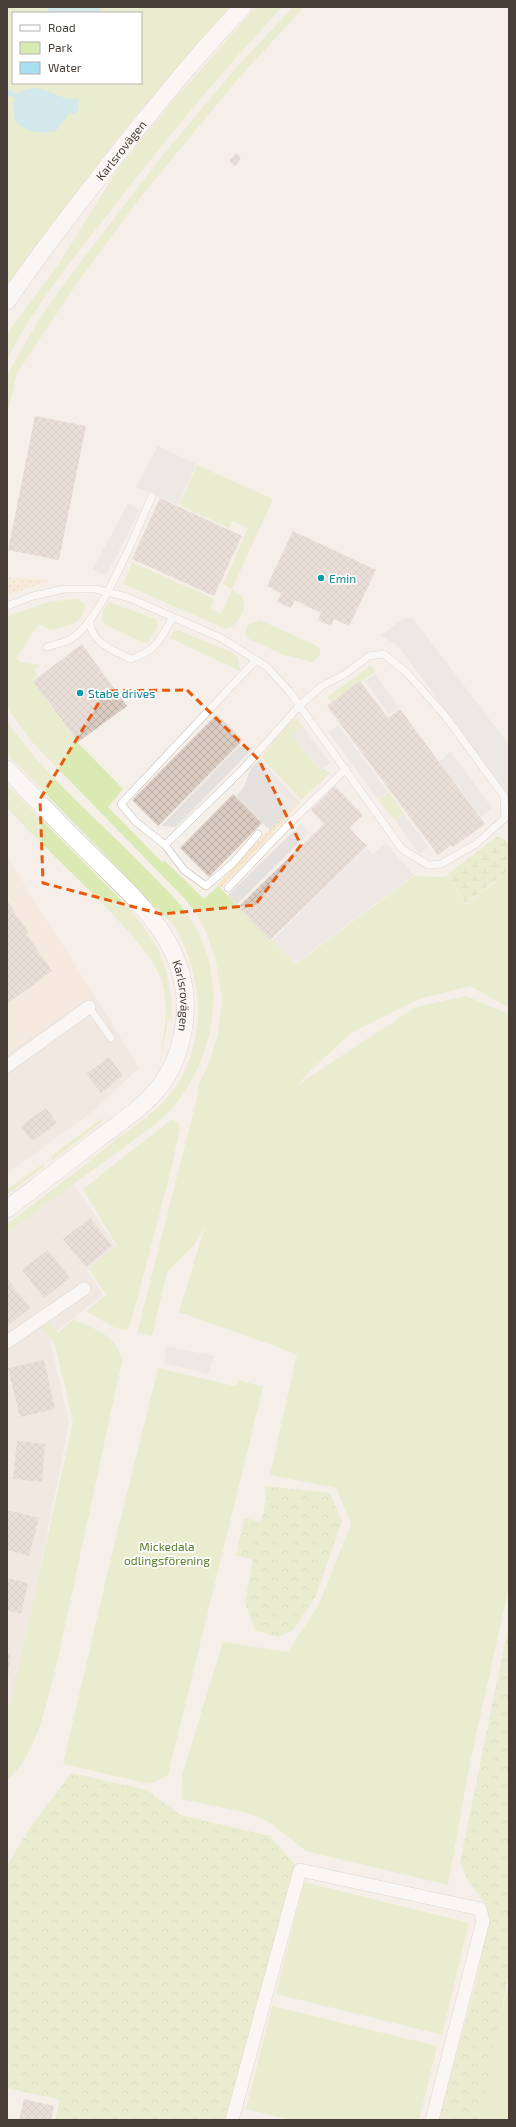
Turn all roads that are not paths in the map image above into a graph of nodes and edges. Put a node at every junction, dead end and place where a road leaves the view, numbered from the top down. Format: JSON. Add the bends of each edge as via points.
{"nodes":[{"id":1,"x":243,"y":7,"type":"edge"},
{"id":2,"x":7,"y":301,"type":"edge"},
{"id":3,"x":152,"y":496,"type":"dead end"},
{"id":4,"x":107,"y":592,"type":"junction"},
{"id":5,"x":7,"y":606,"type":"edge"},
{"id":6,"x":173,"y":617,"type":"junction"},
{"id":7,"x":90,"y":622,"type":"junction"},
{"id":8,"x":47,"y":647,"type":"dead end"},
{"id":9,"x":256,"y":660,"type":"junction"},
{"id":10,"x":300,"y":705,"type":"junction"},
{"id":11,"x":7,"y":769,"type":"edge"},
{"id":12,"x":346,"y":769,"type":"junction"},
{"id":13,"x":258,"y":834,"type":"dead end"},
{"id":14,"x":165,"y":845,"type":"junction"},
{"id":15,"x":228,"y":888,"type":"dead end"},
{"id":16,"x":89,"y":1007,"type":"joint"},
{"id":17,"x":111,"y":1038,"type":"dead end"},
{"id":18,"x":7,"y":1066,"type":"edge"},
{"id":19,"x":7,"y":1209,"type":"edge"},
{"id":20,"x":84,"y":1290,"type":"dead end"},
{"id":21,"x":7,"y":1342,"type":"edge"},
{"id":22,"x":232,"y":2120,"type":"edge"},
{"id":23,"x":432,"y":2120,"type":"edge"}],
"edges":[{"from":1,"to":2,"type":"street","name":"Karlsrovägen","via":[[167,91],[87,192]]},
{"from":3,"to":4,"type":"lane"},
{"from":4,"to":5,"type":"lane","via":[[95,588],[64,589],[33,596]]},
{"from":4,"to":6,"type":"lane","via":[[127,597]]},
{"from":4,"to":7,"type":"lane"},
{"from":6,"to":7,"type":"lane","via":[[156,645],[147,653],[131,660],[97,639],[91,630]]},
{"from":6,"to":9,"type":"lane","via":[[221,638]]},
{"from":7,"to":8,"type":"lane","via":[[71,639]]},
{"from":9,"to":10,"type":"lane","via":[[267,667]]},
{"from":9,"to":14,"type":"lane","via":[[121,804],[135,822]]},
{"from":10,"to":12,"type":"lane"},
{"from":10,"to":12,"type":"lane","via":[[322,686],[346,674],[369,656],[384,654],[408,674],[446,717],[504,796],[505,818],[476,844],[441,864],[428,865],[402,849]]},
{"from":10,"to":14,"type":"lane","via":[[242,770]]},
{"from":11,"to":19,"type":"street","name":"Karlsrovägen","via":[[153,918],[173,949],[181,970],[186,1004],[182,1041],[175,1061],[160,1086],[114,1128]]},
{"from":12,"to":15,"type":"lane"},
{"from":13,"to":14,"type":"lane","via":[[233,863],[206,886],[184,870]]},
{"from":16,"to":17,"type":"lane"},
{"from":16,"to":18,"type":"street"},
{"from":20,"to":21,"type":"street"},
{"from":22,"to":23,"type":"street","via":[[300,1870],[480,1909],[483,1921]]}]}
